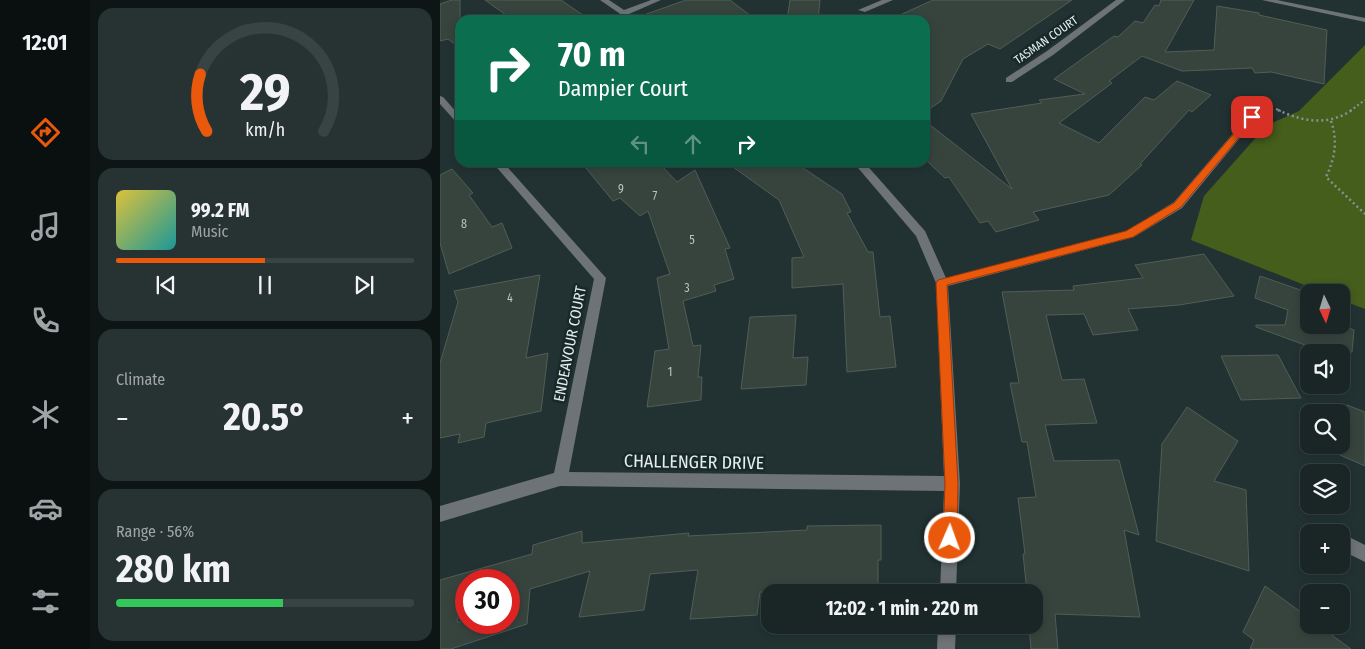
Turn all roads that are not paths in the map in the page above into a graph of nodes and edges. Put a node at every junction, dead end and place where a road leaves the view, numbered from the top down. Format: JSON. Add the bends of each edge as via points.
{"nodes":[{"id":1,"x":604,"y":0,"type":"edge"},
{"id":2,"x":657,"y":0,"type":"edge"},
{"id":3,"x":889,"y":0,"type":"edge"},
{"id":4,"x":1121,"y":0,"type":"edge"},
{"id":5,"x":1266,"y":0,"type":"edge"},
{"id":6,"x":862,"y":10,"type":"dead end"},
{"id":7,"x":624,"y":14,"type":"joint"},
{"id":8,"x":1365,"y":20,"type":"edge"},
{"id":9,"x":1009,"y":80,"type":"dead end"},
{"id":10,"x":440,"y":99,"type":"edge"},
{"id":11,"x":1264,"y":103,"type":"road end"},
{"id":12,"x":455,"y":116,"type":"edge"},
{"id":13,"x":501,"y":167,"type":"edge"},
{"id":14,"x":862,"y":167,"type":"edge"},
{"id":15,"x":942,"y":283,"type":"junction"},
{"id":16,"x":560,"y":479,"type":"junction"},
{"id":17,"x":952,"y":484,"type":"junction"},
{"id":18,"x":440,"y":514,"type":"edge"},
{"id":19,"x":1350,"y":546,"type":"edge"},
{"id":20,"x":1365,"y":554,"type":"edge"},
{"id":21,"x":948,"y":584,"type":"edge"},
{"id":22,"x":947,"y":634,"type":"edge"},
{"id":23,"x":946,"y":649,"type":"edge"}],
"edges":[{"from":1,"to":7,"type":"street"},
{"from":2,"to":7,"type":"street"},
{"from":3,"to":6,"type":"street"},
{"from":4,"to":9,"type":"street","name":"TASMAN COURT"},
{"from":5,"to":8,"type":"street"},
{"from":10,"to":12,"type":"street"},
{"from":11,"to":15,"type":"street","via":[[1178,205],[1130,234]]},
{"from":13,"to":16,"type":"street","name":"ENDEAVOUR COURT","via":[[600,278]]},
{"from":14,"to":15,"type":"street","via":[[920,234]]},
{"from":15,"to":17,"type":"street"},
{"from":16,"to":17,"type":"street","name":"CHALLENGER DRIVE"},
{"from":16,"to":18,"type":"street","name":"CHALLENGER DRIVE"},
{"from":17,"to":21,"type":"street"},
{"from":19,"to":20,"type":"street"},
{"from":22,"to":23,"type":"street"}]}
